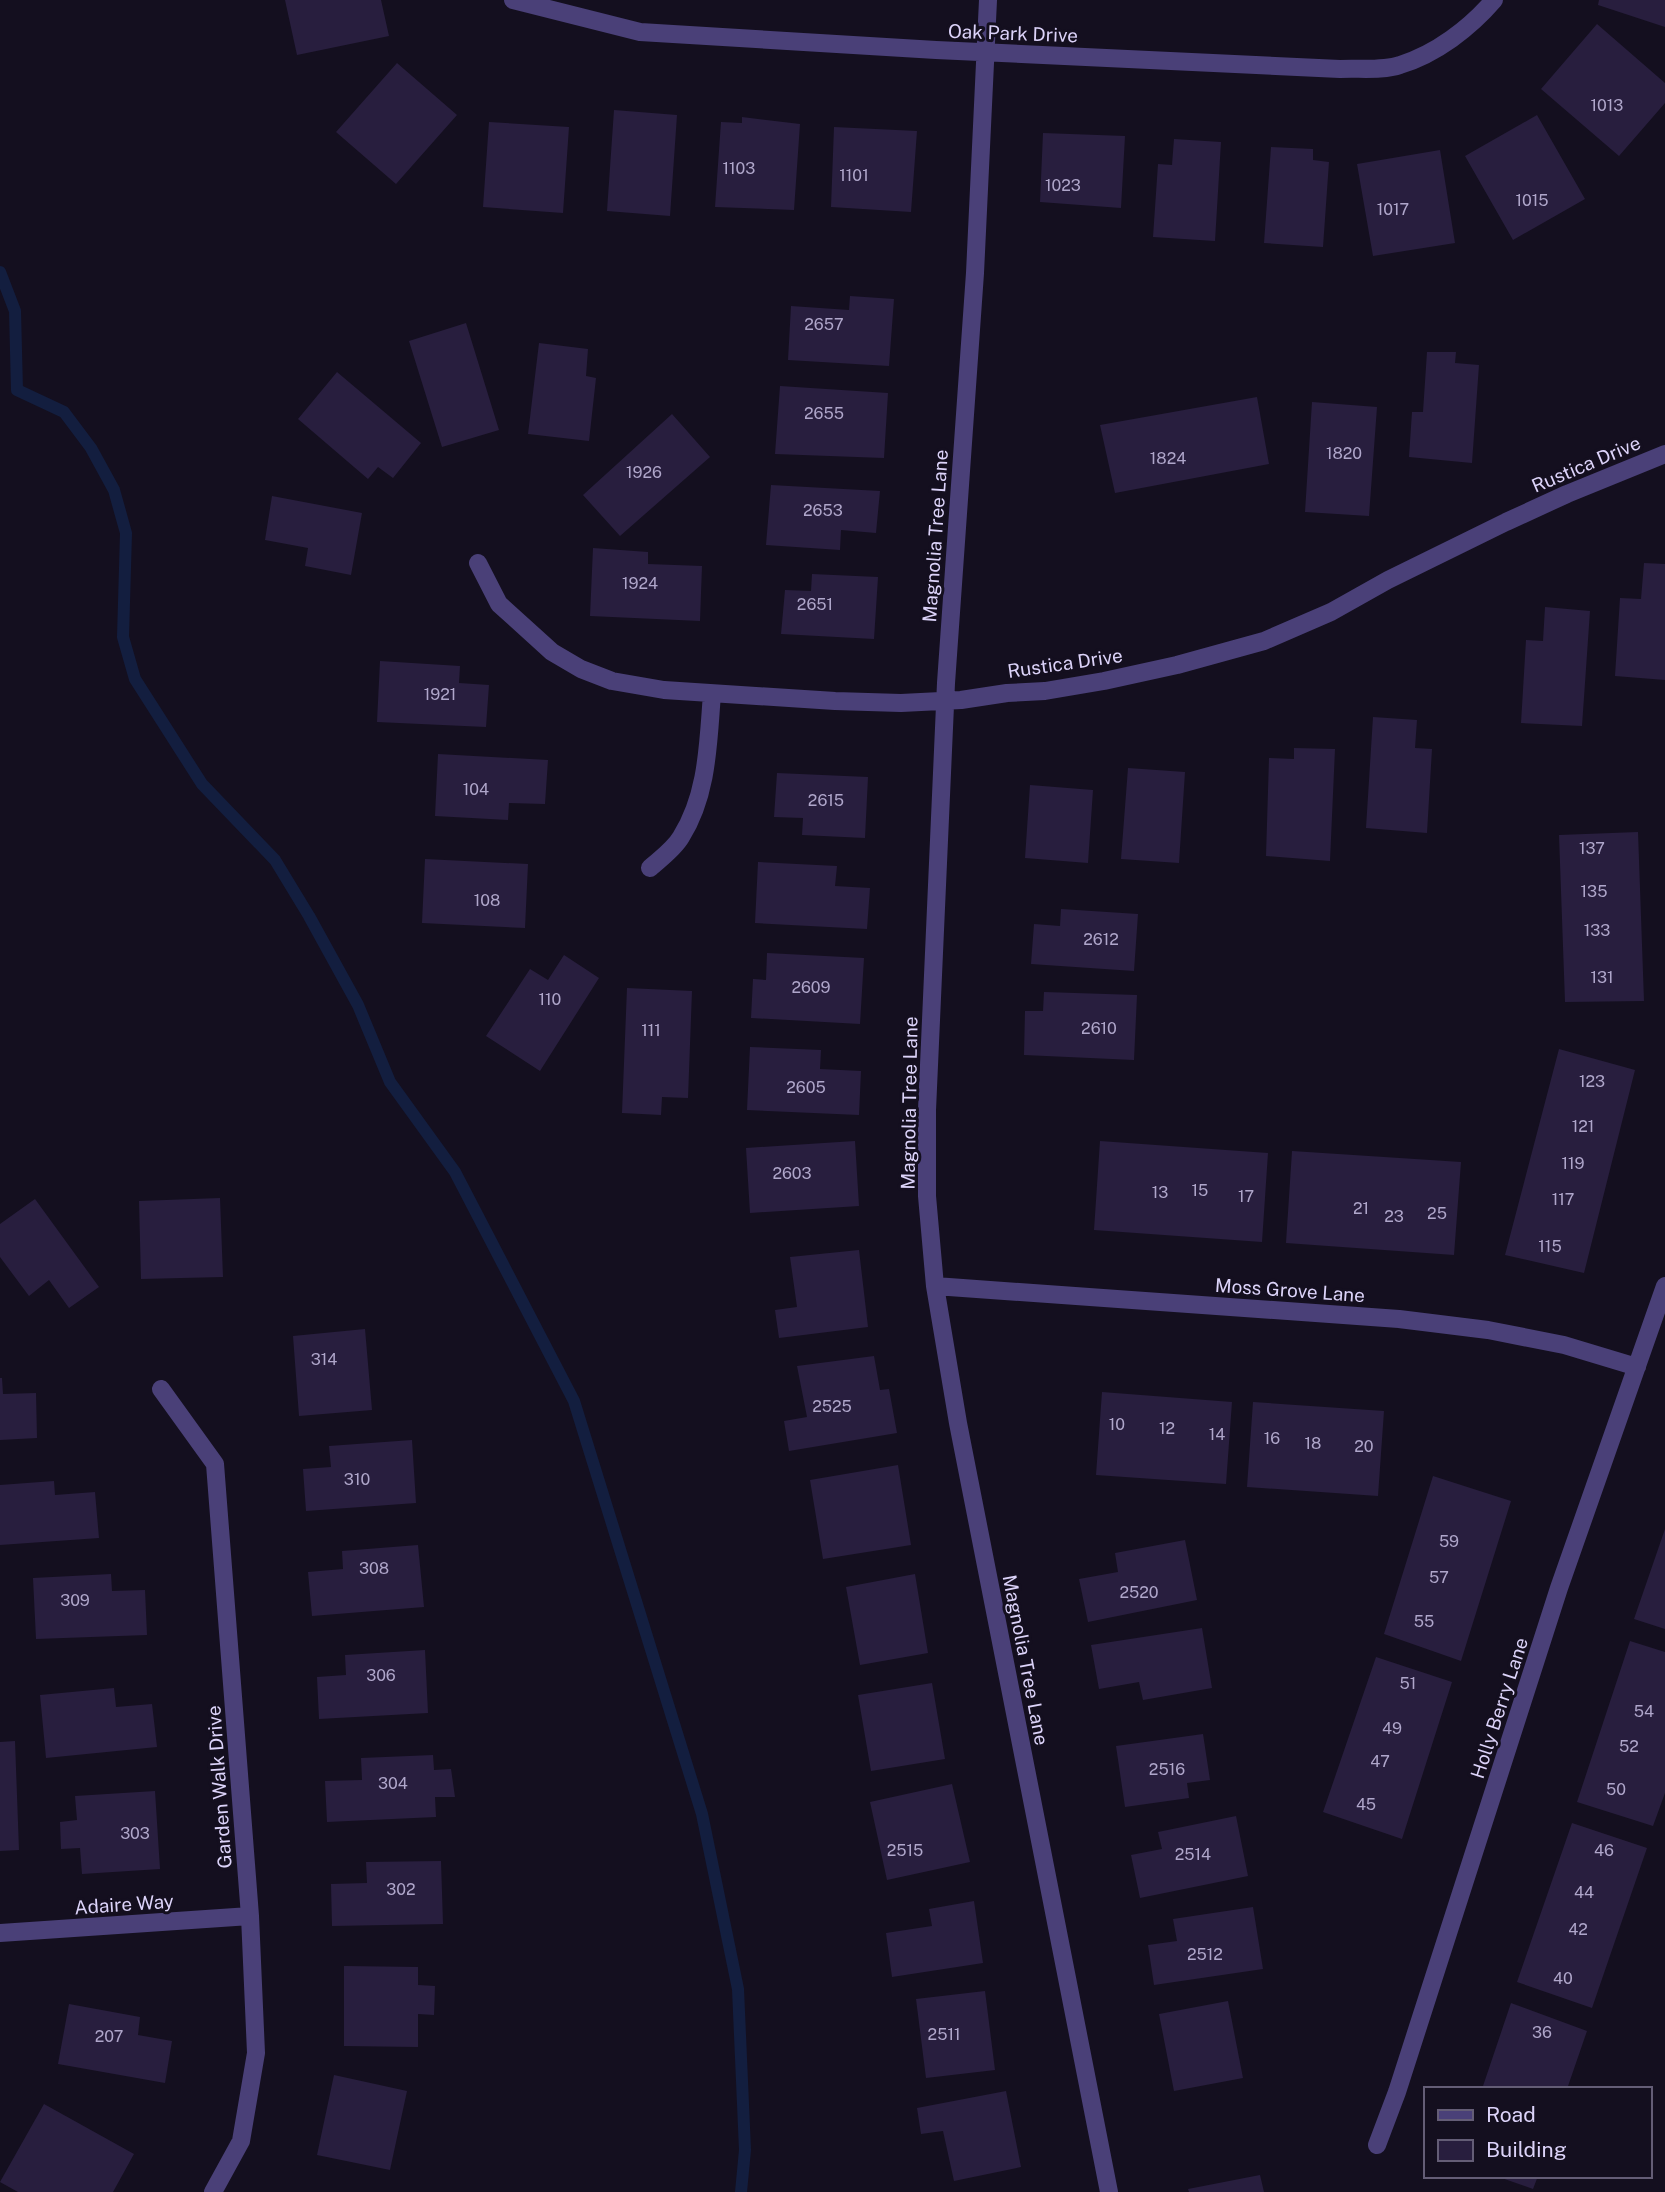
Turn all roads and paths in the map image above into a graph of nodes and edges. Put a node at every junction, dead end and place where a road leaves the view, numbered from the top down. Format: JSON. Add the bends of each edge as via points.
{"nodes":[{"id":1,"x":513,"y":0,"type":"edge"},
{"id":2,"x":988,"y":0,"type":"edge"},
{"id":3,"x":1494,"y":0,"type":"edge"},
{"id":4,"x":985,"y":51,"type":"junction"},
{"id":5,"x":1665,"y":454,"type":"edge"},
{"id":6,"x":478,"y":563,"type":"dead end"},
{"id":7,"x":712,"y":694,"type":"junction"},
{"id":8,"x":946,"y":700,"type":"junction"},
{"id":9,"x":650,"y":868,"type":"dead end"},
{"id":10,"x":935,"y":1286,"type":"junction"},
{"id":11,"x":1665,"y":1286,"type":"edge"},
{"id":12,"x":1637,"y":1367,"type":"junction"},
{"id":13,"x":161,"y":1389,"type":"dead end"},
{"id":14,"x":250,"y":1916,"type":"junction"},
{"id":15,"x":0,"y":1933,"type":"edge"},
{"id":16,"x":1377,"y":2145,"type":"dead end"},
{"id":17,"x":212,"y":2192,"type":"edge"},
{"id":18,"x":1109,"y":2192,"type":"edge"}],
"edges":[{"from":1,"to":4,"type":"street","name":"Oak Park Drive","via":[[640,32]]},
{"from":2,"to":4,"type":"street","name":"Magnolia Tree Lane"},
{"from":3,"to":4,"type":"street","name":"Oak Park Drive","via":[[1479,18],[1440,46],[1399,66],[1340,69]]},
{"from":4,"to":8,"type":"street","name":"Magnolia Tree Lane"},
{"from":5,"to":8,"type":"street","name":"Rustica Drive","via":[[1506,522],[1331,612],[1264,641],[1104,681]]},
{"from":6,"to":7,"type":"street","name":"Rustica Drive","via":[[499,604],[552,652],[580,669],[612,681]]},
{"from":7,"to":8,"type":"street","name":"Rustica Drive","via":[[870,702]]},
{"from":7,"to":9,"type":"street","via":[[704,781],[695,811],[680,840]]},
{"from":8,"to":10,"type":"street","name":"Magnolia Tree Lane","via":[[927,1110],[927,1196]]},
{"from":10,"to":12,"type":"street","name":"Moss Grove Lane","via":[[1399,1319],[1564,1345]]},
{"from":10,"to":18,"type":"street","name":"Magnolia Tree Lane"},
{"from":11,"to":12,"type":"street","name":"Holly Berry Lane"},
{"from":12,"to":16,"type":"street","name":"Holly Berry Lane","via":[[1559,1588]]},
{"from":13,"to":14,"type":"street","name":"Garden Walk Drive","via":[[215,1464]]},
{"from":14,"to":15,"type":"street","name":"Adaire Way"},
{"from":14,"to":17,"type":"street","name":"Garden Walk Drive","via":[[256,2053],[241,2141]]}]}
